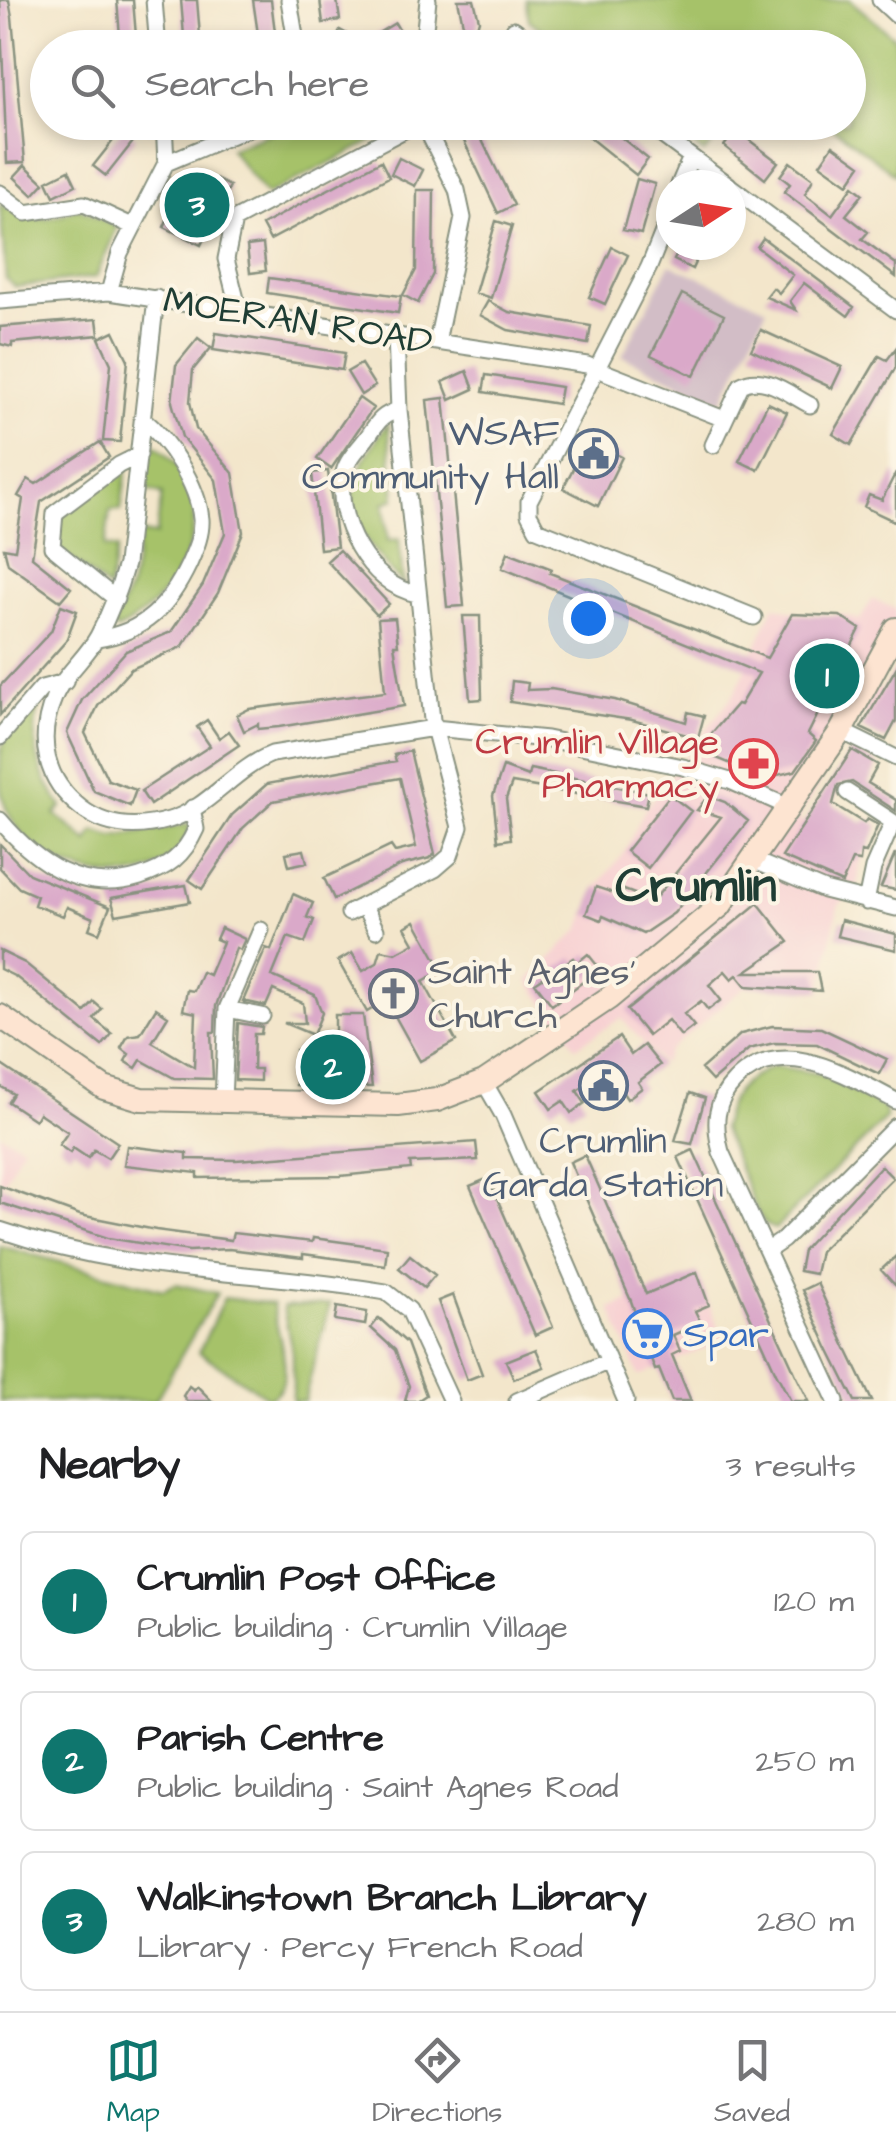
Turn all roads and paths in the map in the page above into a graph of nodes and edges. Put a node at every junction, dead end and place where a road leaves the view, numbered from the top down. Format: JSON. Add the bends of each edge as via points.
{"nodes":[{"id":1,"x":154,"y":0,"type":"edge"},
{"id":2,"x":289,"y":0,"type":"edge"},
{"id":3,"x":428,"y":0,"type":"edge"},
{"id":4,"x":880,"y":0,"type":"edge"},
{"id":5,"x":896,"y":15,"type":"edge"},
{"id":6,"x":156,"y":30,"type":"edge"},
{"id":7,"x":294,"y":30,"type":"edge"},
{"id":8,"x":426,"y":30,"type":"edge"},
{"id":9,"x":165,"y":140,"type":"edge"},
{"id":10,"x":220,"y":140,"type":"edge"},
{"id":11,"x":387,"y":140,"type":"edge"},
{"id":12,"x":431,"y":140,"type":"edge"},
{"id":13,"x":669,"y":140,"type":"edge"},
{"id":14,"x":691,"y":156,"type":"junction"},
{"id":15,"x":166,"y":163,"type":"junction"},
{"id":16,"x":685,"y":170,"type":"edge"},
{"id":17,"x":709,"y":170,"type":"edge"},
{"id":18,"x":0,"y":193,"type":"edge"},
{"id":19,"x":746,"y":198,"type":"edge"},
{"id":20,"x":132,"y":226,"type":"junction"},
{"id":21,"x":656,"y":250,"type":"edge"},
{"id":22,"x":109,"y":292,"type":"junction"},
{"id":23,"x":156,"y":298,"type":"junction"},
{"id":24,"x":0,"y":301,"type":"edge"},
{"id":25,"x":896,"y":310,"type":"edge"},
{"id":26,"x":239,"y":311,"type":"junction"},
{"id":27,"x":396,"y":336,"type":"junction"},
{"id":28,"x":437,"y":342,"type":"junction"},
{"id":29,"x":596,"y":367,"type":"junction"},
{"id":30,"x":810,"y":405,"type":"dead end"},
{"id":31,"x":399,"y":410,"type":"junction"},
{"id":32,"x":142,"y":418,"type":"junction"},
{"id":33,"x":724,"y":419,"type":"junction"},
{"id":34,"x":712,"y":444,"type":"dead end"},
{"id":35,"x":139,"y":456,"type":"junction"},
{"id":36,"x":417,"y":594,"type":"junction"},
{"id":37,"x":116,"y":599,"type":"junction"},
{"id":38,"x":754,"y":617,"type":"dead end"},
{"id":39,"x":896,"y":629,"type":"edge"},
{"id":40,"x":96,"y":639,"type":"junction"},
{"id":41,"x":65,"y":682,"type":"junction"},
{"id":42,"x":434,"y":728,"type":"junction"},
{"id":43,"x":842,"y":731,"type":"junction"},
{"id":44,"x":0,"y":737,"type":"edge"},
{"id":45,"x":896,"y":758,"type":"edge"},
{"id":46,"x":846,"y":792,"type":"dead end"},
{"id":47,"x":192,"y":808,"type":"junction"},
{"id":48,"x":791,"y":808,"type":"junction"},
{"id":49,"x":0,"y":820,"type":"edge"},
{"id":50,"x":755,"y":861,"type":"junction"},
{"id":51,"x":866,"y":902,"type":"junction"},
{"id":52,"x":896,"y":908,"type":"edge"},
{"id":53,"x":261,"y":930,"type":"dead end"},
{"id":54,"x":376,"y":930,"type":"dead end"},
{"id":55,"x":227,"y":1009,"type":"junction"},
{"id":56,"x":0,"y":1016,"type":"edge"},
{"id":57,"x":262,"y":1016,"type":"dead end"},
{"id":58,"x":484,"y":1082,"type":"junction"},
{"id":59,"x":896,"y":1101,"type":"edge"},
{"id":60,"x":223,"y":1102,"type":"junction"},
{"id":61,"x":896,"y":1126,"type":"edge"},
{"id":62,"x":0,"y":1230,"type":"edge"},
{"id":63,"x":767,"y":1251,"type":"junction"},
{"id":64,"x":608,"y":1362,"type":"junction"},
{"id":65,"x":451,"y":1401,"type":"edge"},
{"id":66,"x":517,"y":1401,"type":"edge"},
{"id":67,"x":626,"y":1401,"type":"edge"},
{"id":68,"x":836,"y":1401,"type":"edge"}],
"edges":[{"from":1,"to":6,"type":"street"},
{"from":2,"to":7,"type":"street"},
{"from":3,"to":8,"type":"street"},
{"from":4,"to":5,"type":"street"},
{"from":9,"to":15,"type":"street"},
{"from":10,"to":15,"type":"street"},
{"from":11,"to":26,"type":"street","via":[[234,220],[226,259]]},
{"from":12,"to":28,"type":"street","via":[[457,190],[463,218]]},
{"from":13,"to":14,"type":"street"},
{"from":14,"to":16,"type":"street"},
{"from":14,"to":17,"type":"street"},
{"from":15,"to":20,"type":"street"},
{"from":18,"to":20,"type":"street","via":[[26,213],[84,204]]},
{"from":19,"to":25,"type":"street"},
{"from":20,"to":22,"type":"street"},
{"from":21,"to":29,"type":"street"},
{"from":22,"to":23,"type":"street","name":"MOERAN ROAD"},
{"from":22,"to":24,"type":"street","name":"MOERAN ROAD"},
{"from":23,"to":26,"type":"street","name":"MOERAN ROAD"},
{"from":23,"to":32,"type":"street"},
{"from":26,"to":27,"type":"street","name":"MOERAN ROAD"},
{"from":27,"to":28,"type":"street","name":"MOERAN ROAD"},
{"from":27,"to":31,"type":"street"},
{"from":28,"to":29,"type":"street","name":"MOERAN ROAD"},
{"from":29,"to":33,"type":"street","name":"MOERAN ROAD"},
{"from":29,"to":38,"type":"street","via":[[529,501],[537,529]]},
{"from":30,"to":33,"type":"street","via":[[749,380]]},
{"from":31,"to":36,"type":"street"},
{"from":31,"to":36,"type":"street","via":[[382,414],[345,467],[342,483],[352,541],[398,591]]},
{"from":32,"to":35,"type":"street"},
{"from":32,"to":40,"type":"street","via":[[192,486],[201,528],[166,608],[136,627]]},
{"from":33,"to":34,"type":"street"},
{"from":35,"to":37,"type":"street"},
{"from":35,"to":37,"type":"street","via":[[55,514],[52,547]]},
{"from":36,"to":42,"type":"street"},
{"from":37,"to":40,"type":"street"},
{"from":39,"to":43,"type":"street"},
{"from":40,"to":41,"type":"street"},
{"from":41,"to":44,"type":"street","via":[[42,688]]},
{"from":41,"to":47,"type":"street","via":[[45,730],[45,758],[73,802],[112,825],[147,825]]},
{"from":42,"to":47,"type":"street","via":[[272,754]]},
{"from":42,"to":48,"type":"street","via":[[606,748],[730,781]]},
{"from":42,"to":54,"type":"street","via":[[460,827],[450,856],[436,869],[356,910]]},
{"from":43,"to":45,"type":"street"},
{"from":43,"to":48,"type":"street"},
{"from":46,"to":51,"type":"street","via":[[893,822]]},
{"from":47,"to":49,"type":"street","via":[[196,829],[176,861],[107,884],[86,882],[34,856]]},
{"from":48,"to":50,"type":"street"},
{"from":50,"to":51,"type":"street"},
{"from":50,"to":58,"type":"street","via":[[720,906],[634,978]]},
{"from":51,"to":52,"type":"street"},
{"from":53,"to":55,"type":"street"},
{"from":55,"to":57,"type":"street"},
{"from":55,"to":60,"type":"street"},
{"from":56,"to":60,"type":"street","via":[[104,1088],[141,1099]]},
{"from":58,"to":60,"type":"street","via":[[437,1100],[398,1104]]},
{"from":58,"to":64,"type":"street"},
{"from":59,"to":63,"type":"street","via":[[809,1061],[776,1058],[751,1065],[724,1092],[716,1121],[721,1152]]},
{"from":61,"to":63,"type":"street"},
{"from":62,"to":65,"type":"street","via":[[72,1254],[182,1272],[386,1292],[409,1310]]},
{"from":63,"to":68,"type":"street"},
{"from":64,"to":66,"type":"street"},
{"from":64,"to":67,"type":"street"}]}
